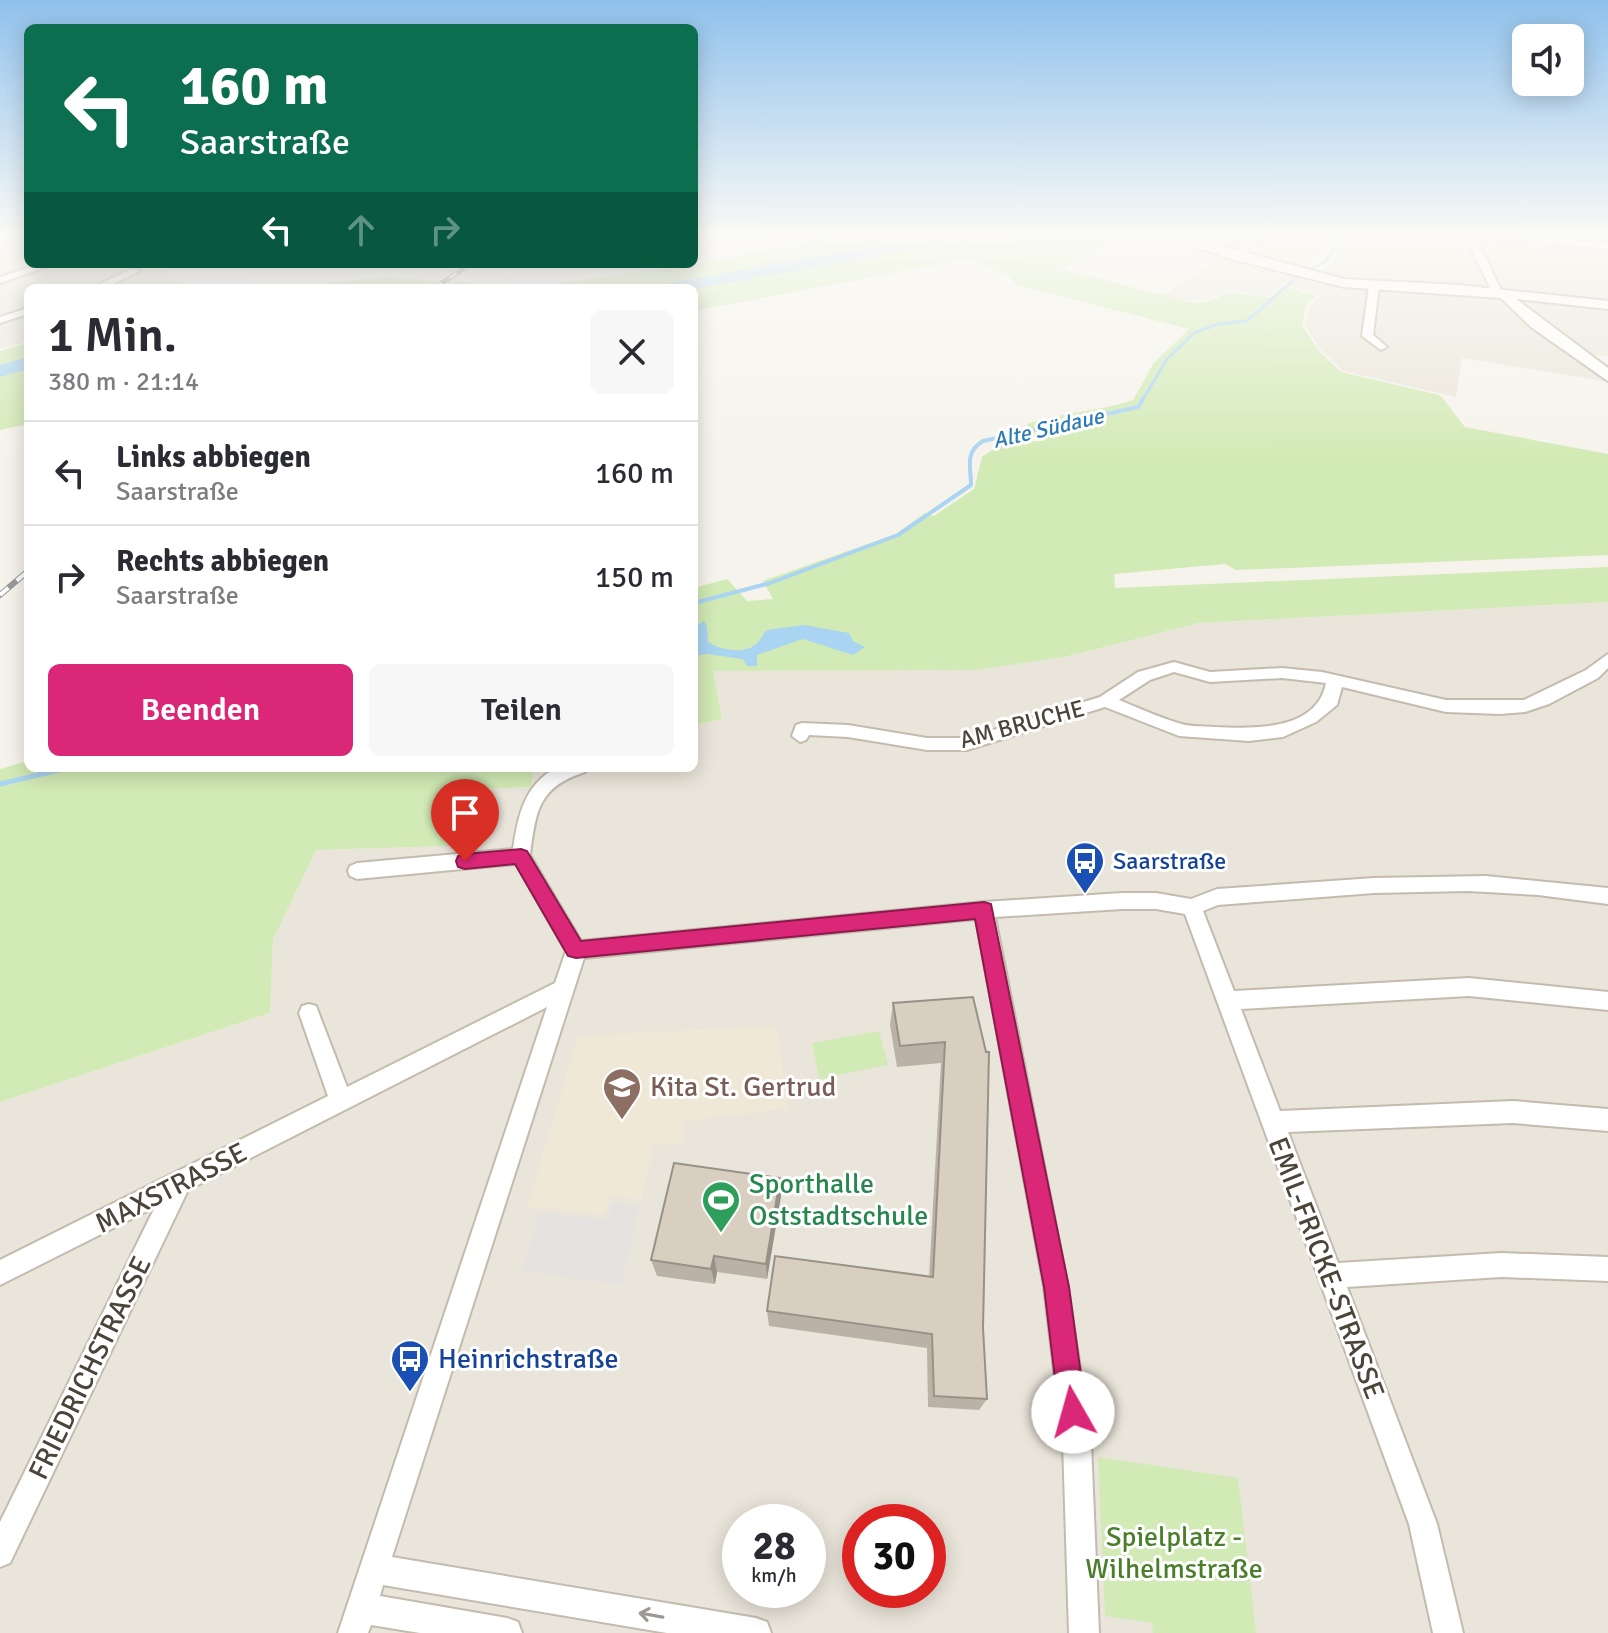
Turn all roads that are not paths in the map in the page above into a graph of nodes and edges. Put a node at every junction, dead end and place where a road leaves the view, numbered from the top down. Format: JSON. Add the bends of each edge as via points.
{"nodes":[{"id":1,"x":1371,"y":310,"type":"edge"},
{"id":2,"x":1516,"y":310,"type":"edge"},
{"id":3,"x":24,"y":312,"type":"edge"},
{"id":4,"x":0,"y":320,"type":"edge"},
{"id":5,"x":1381,"y":347,"type":"dead end"},
{"id":6,"x":1608,"y":376,"type":"edge"},
{"id":7,"x":1608,"y":659,"type":"edge"},
{"id":8,"x":1335,"y":681,"type":"junction"},
{"id":9,"x":1106,"y":701,"type":"junction"},
{"id":10,"x":800,"y":736,"type":"dead end"},
{"id":11,"x":570,"y":772,"type":"edge"},
{"id":12,"x":521,"y":856,"type":"junction"},
{"id":13,"x":357,"y":871,"type":"dead end"},
{"id":14,"x":1608,"y":896,"type":"edge"},
{"id":15,"x":1192,"y":907,"type":"junction"},
{"id":16,"x":984,"y":910,"type":"junction"},
{"id":17,"x":576,"y":950,"type":"junction"},
{"id":18,"x":563,"y":989,"type":"junction"},
{"id":19,"x":1226,"y":1001,"type":"junction"},
{"id":20,"x":1608,"y":1001,"type":"edge"},
{"id":21,"x":309,"y":1013,"type":"dead end"},
{"id":22,"x":341,"y":1102,"type":"junction"},
{"id":23,"x":1608,"y":1120,"type":"edge"},
{"id":24,"x":1272,"y":1122,"type":"junction"},
{"id":25,"x":179,"y":1184,"type":"junction"},
{"id":26,"x":1608,"y":1269,"type":"edge"},
{"id":27,"x":0,"y":1273,"type":"edge"},
{"id":28,"x":1328,"y":1276,"type":"junction"},
{"id":29,"x":0,"y":1553,"type":"edge"},
{"id":30,"x":375,"y":1569,"type":"junction"},
{"id":31,"x":357,"y":1620,"type":"edge"},
{"id":32,"x":507,"y":1633,"type":"edge"},
{"id":33,"x":756,"y":1633,"type":"edge"},
{"id":34,"x":1084,"y":1633,"type":"edge"},
{"id":35,"x":1448,"y":1633,"type":"edge"}],
"edges":[{"from":1,"to":5,"type":"street","via":[[1367,336]]},
{"from":2,"to":6,"type":"street"},
{"from":3,"to":4,"type":"street"},
{"from":7,"to":8,"type":"street","name":"AM BRUCHE","via":[[1592,674],[1525,706],[1446,706]]},
{"from":8,"to":9,"type":"street","name":"AM BRUCHE","via":[[1282,673],[1210,677],[1174,667],[1144,676]]},
{"from":8,"to":9,"type":"street","name":"AM BRUCHE","via":[[1331,701],[1310,718],[1283,731],[1249,735],[1179,730]]},
{"from":9,"to":10,"type":"street","name":"AM BRUCHE","via":[[967,744],[891,740],[848,731],[802,729]]},
{"from":11,"to":12,"type":"street","via":[[545,783],[530,803]]},
{"from":12,"to":13,"type":"street"},
{"from":12,"to":17,"type":"street"},
{"from":14,"to":15,"type":"street","via":[[1468,883],[1217,897]]},
{"from":15,"to":16,"type":"street","via":[[1122,901]]},
{"from":15,"to":19,"type":"street","name":"EMIL-FRICKE-STRASSE"},
{"from":16,"to":17,"type":"street"},
{"from":16,"to":34,"type":"street","via":[[1059,1303],[1077,1443]]},
{"from":17,"to":18,"type":"street"},
{"from":18,"to":22,"type":"street","name":"MAXSTRASSE"},
{"from":18,"to":30,"type":"street"},
{"from":19,"to":20,"type":"street","via":[[1469,987]]},
{"from":19,"to":24,"type":"street","name":"EMIL-FRICKE-STRASSE"},
{"from":21,"to":22,"type":"street"},
{"from":22,"to":25,"type":"street","name":"MAXSTRASSE"},
{"from":23,"to":24,"type":"street","via":[[1513,1112]]},
{"from":24,"to":28,"type":"street","name":"EMIL-FRICKE-STRASSE"},
{"from":25,"to":27,"type":"street","name":"MAXSTRASSE"},
{"from":25,"to":29,"type":"street","name":"FRIEDRICHSTRASSE"},
{"from":26,"to":28,"type":"street","via":[[1501,1265]]},
{"from":28,"to":35,"type":"street","name":"EMIL-FRICKE-STRASSE","via":[[1423,1524]]},
{"from":30,"to":31,"type":"street"},
{"from":33,"to":30,"type":"street","one_way":true},
{"from":31,"to":32,"type":"street"}]}
